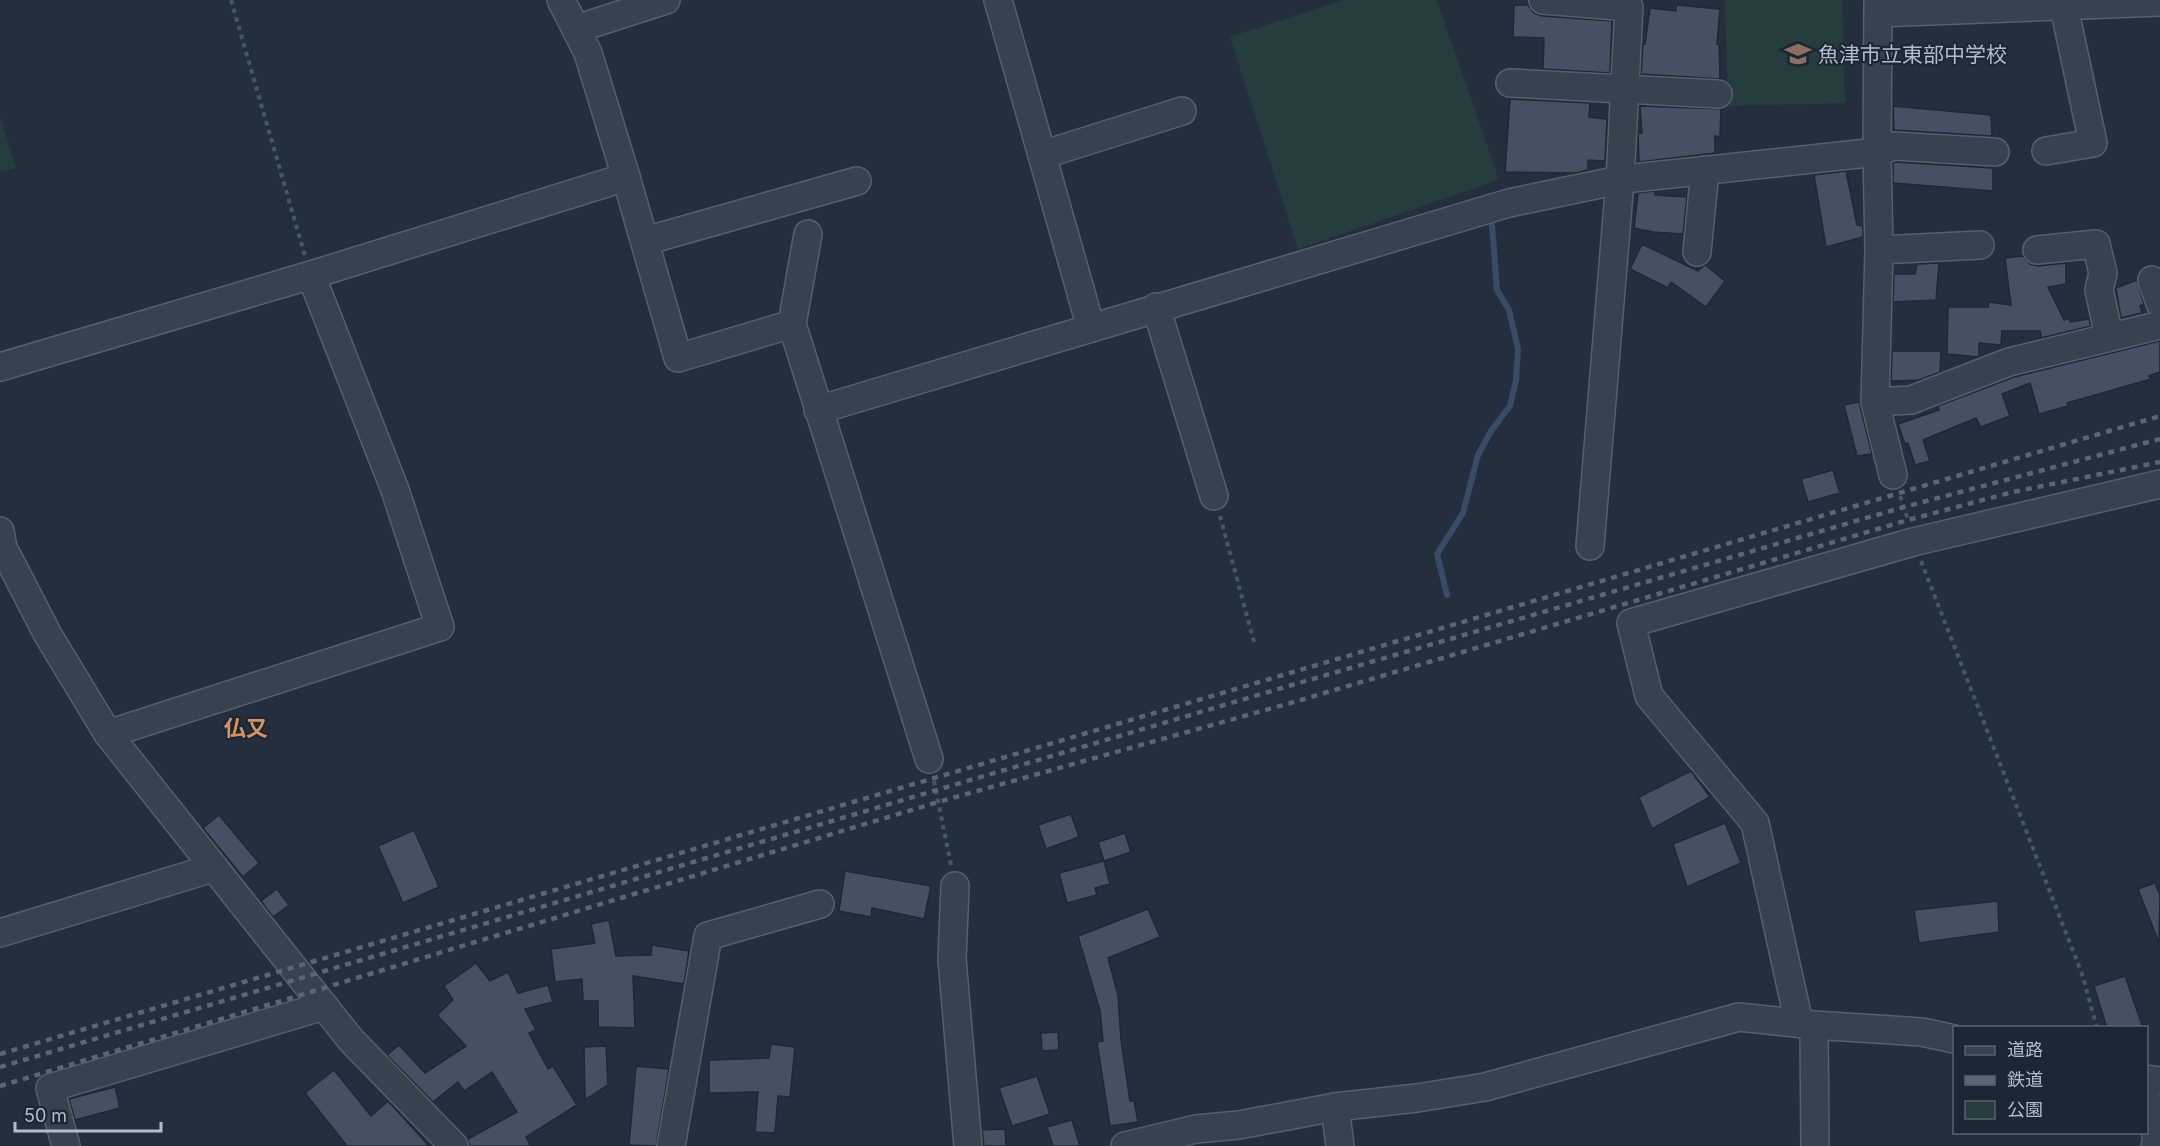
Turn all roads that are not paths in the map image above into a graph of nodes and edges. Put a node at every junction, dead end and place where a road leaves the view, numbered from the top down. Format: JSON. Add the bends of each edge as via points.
{"nodes":[{"id":1,"x":561,"y":0,"type":"edge"},
{"id":2,"x":666,"y":0,"type":"edge"},
{"id":3,"x":998,"y":0,"type":"edge"},
{"id":4,"x":1543,"y":0,"type":"edge"},
{"id":5,"x":2160,"y":2,"type":"edge"},
{"id":6,"x":1636,"y":3,"type":"edge"},
{"id":7,"x":1988,"y":4,"type":"edge"},
{"id":8,"x":2064,"y":6,"type":"junction"},
{"id":9,"x":1878,"y":7,"type":"edge"},
{"id":10,"x":576,"y":30,"type":"junction"},
{"id":11,"x":1510,"y":83,"type":"dead end"},
{"id":12,"x":1625,"y":88,"type":"junction"},
{"id":13,"x":1718,"y":94,"type":"dead end"},
{"id":14,"x":1182,"y":111,"type":"dead end"},
{"id":15,"x":2046,"y":151,"type":"dead end"},
{"id":16,"x":1877,"y":152,"type":"junction"},
{"id":17,"x":1995,"y":152,"type":"dead end"},
{"id":18,"x":1042,"y":155,"type":"junction"},
{"id":19,"x":1705,"y":170,"type":"junction"},
{"id":20,"x":626,"y":177,"type":"junction"},
{"id":21,"x":1620,"y":180,"type":"junction"},
{"id":22,"x":857,"y":181,"type":"dead end"},
{"id":23,"x":808,"y":234,"type":"dead end"},
{"id":24,"x":645,"y":241,"type":"junction"},
{"id":25,"x":1980,"y":245,"type":"dead end"},
{"id":26,"x":1879,"y":250,"type":"junction"},
{"id":27,"x":2037,"y":250,"type":"dead end"},
{"id":28,"x":1697,"y":252,"type":"dead end"},
{"id":29,"x":311,"y":275,"type":"junction"},
{"id":30,"x":1156,"y":307,"type":"junction"},
{"id":31,"x":792,"y":324,"type":"junction"},
{"id":32,"x":2160,"y":325,"type":"edge"},
{"id":33,"x":1091,"y":328,"type":"junction"},
{"id":34,"x":2109,"y":336,"type":"junction"},
{"id":35,"x":0,"y":367,"type":"edge"},
{"id":36,"x":1875,"y":402,"type":"junction"},
{"id":37,"x":818,"y":410,"type":"junction"},
{"id":38,"x":1893,"y":475,"type":"road end"},
{"id":39,"x":2160,"y":484,"type":"edge"},
{"id":40,"x":1214,"y":496,"type":"road end"},
{"id":41,"x":0,"y":531,"type":"edge"},
{"id":42,"x":1590,"y":546,"type":"dead end"},
{"id":43,"x":108,"y":734,"type":"junction"},
{"id":44,"x":929,"y":759,"type":"road end"},
{"id":45,"x":213,"y":868,"type":"junction"},
{"id":46,"x":955,"y":886,"type":"road end"},
{"id":47,"x":820,"y":904,"type":"dead end"},
{"id":48,"x":0,"y":933,"type":"edge"},
{"id":49,"x":324,"y":1006,"type":"junction"},
{"id":50,"x":1807,"y":1024,"type":"junction"},
{"id":51,"x":1953,"y":1039,"type":"edge"},
{"id":52,"x":2148,"y":1105,"type":"edge"},
{"id":53,"x":1335,"y":1107,"type":"junction"},
{"id":54,"x":66,"y":1146,"type":"edge"},
{"id":55,"x":454,"y":1146,"type":"edge"},
{"id":56,"x":671,"y":1146,"type":"edge"},
{"id":57,"x":968,"y":1146,"type":"edge"},
{"id":58,"x":1125,"y":1146,"type":"edge"},
{"id":59,"x":1340,"y":1146,"type":"edge"},
{"id":60,"x":1815,"y":1146,"type":"edge"},
{"id":61,"x":2155,"y":1146,"type":"edge"}],
"edges":[{"from":1,"to":10,"type":"street"},
{"from":2,"to":10,"type":"street"},
{"from":3,"to":18,"type":"street"},
{"from":4,"to":6,"type":"street"},
{"from":5,"to":8,"type":"street"},
{"from":6,"to":12,"type":"street"},
{"from":7,"to":8,"type":"street"},
{"from":7,"to":9,"type":"street"},
{"from":8,"to":15,"type":"street","via":[[2093,143]]},
{"from":9,"to":16,"type":"street"},
{"from":10,"to":20,"type":"street","via":[[588,53]]},
{"from":11,"to":12,"type":"street"},
{"from":12,"to":13,"type":"street"},
{"from":12,"to":21,"type":"street"},
{"from":14,"to":18,"type":"street"},
{"from":16,"to":17,"type":"street","via":[[1894,146]]},
{"from":16,"to":19,"type":"street"},
{"from":16,"to":26,"type":"street"},
{"from":18,"to":33,"type":"street"},
{"from":19,"to":21,"type":"street"},
{"from":19,"to":28,"type":"street"},
{"from":20,"to":24,"type":"street"},
{"from":20,"to":29,"type":"street"},
{"from":21,"to":30,"type":"street","via":[[1509,203]]},
{"from":21,"to":42,"type":"street"},
{"from":22,"to":24,"type":"street"},
{"from":23,"to":31,"type":"street"},
{"from":24,"to":31,"type":"street","via":[[678,358]]},
{"from":25,"to":26,"type":"street"},
{"from":26,"to":36,"type":"street"},
{"from":27,"to":34,"type":"street","via":[[2096,244],[2103,273],[2098,290]]},
{"from":29,"to":35,"type":"street"},
{"from":29,"to":43,"type":"street","via":[[395,490],[440,627]]},
{"from":30,"to":33,"type":"street"},
{"from":30,"to":40,"type":"street"},
{"from":31,"to":37,"type":"street"},
{"from":32,"to":34,"type":"street"},
{"from":33,"to":37,"type":"street"},
{"from":34,"to":36,"type":"street","via":[[2009,362],[1911,400]]},
{"from":36,"to":38,"type":"street"},
{"from":37,"to":44,"type":"street"},
{"from":39,"to":50,"type":"street","via":[[1913,542],[1630,624],[1649,696],[1755,823]]},
{"from":41,"to":43,"type":"street","via":[[3,548],[48,635]]},
{"from":43,"to":45,"type":"street"},
{"from":45,"to":48,"type":"street"},
{"from":45,"to":49,"type":"street"},
{"from":46,"to":57,"type":"street","via":[[952,959]]},
{"from":47,"to":56,"type":"street","via":[[708,936]]},
{"from":49,"to":54,"type":"street","via":[[50,1088]]},
{"from":49,"to":55,"type":"street","via":[[351,1040]]},
{"from":50,"to":51,"type":"street","via":[[1922,1032]]},
{"from":50,"to":53,"type":"street","via":[[1739,1017],[1485,1087]]},
{"from":50,"to":60,"type":"street"},
{"from":52,"to":61,"type":"street","via":[[2158,1142]]},
{"from":53,"to":58,"type":"street","via":[[1196,1129]]},
{"from":53,"to":59,"type":"street"}]}
